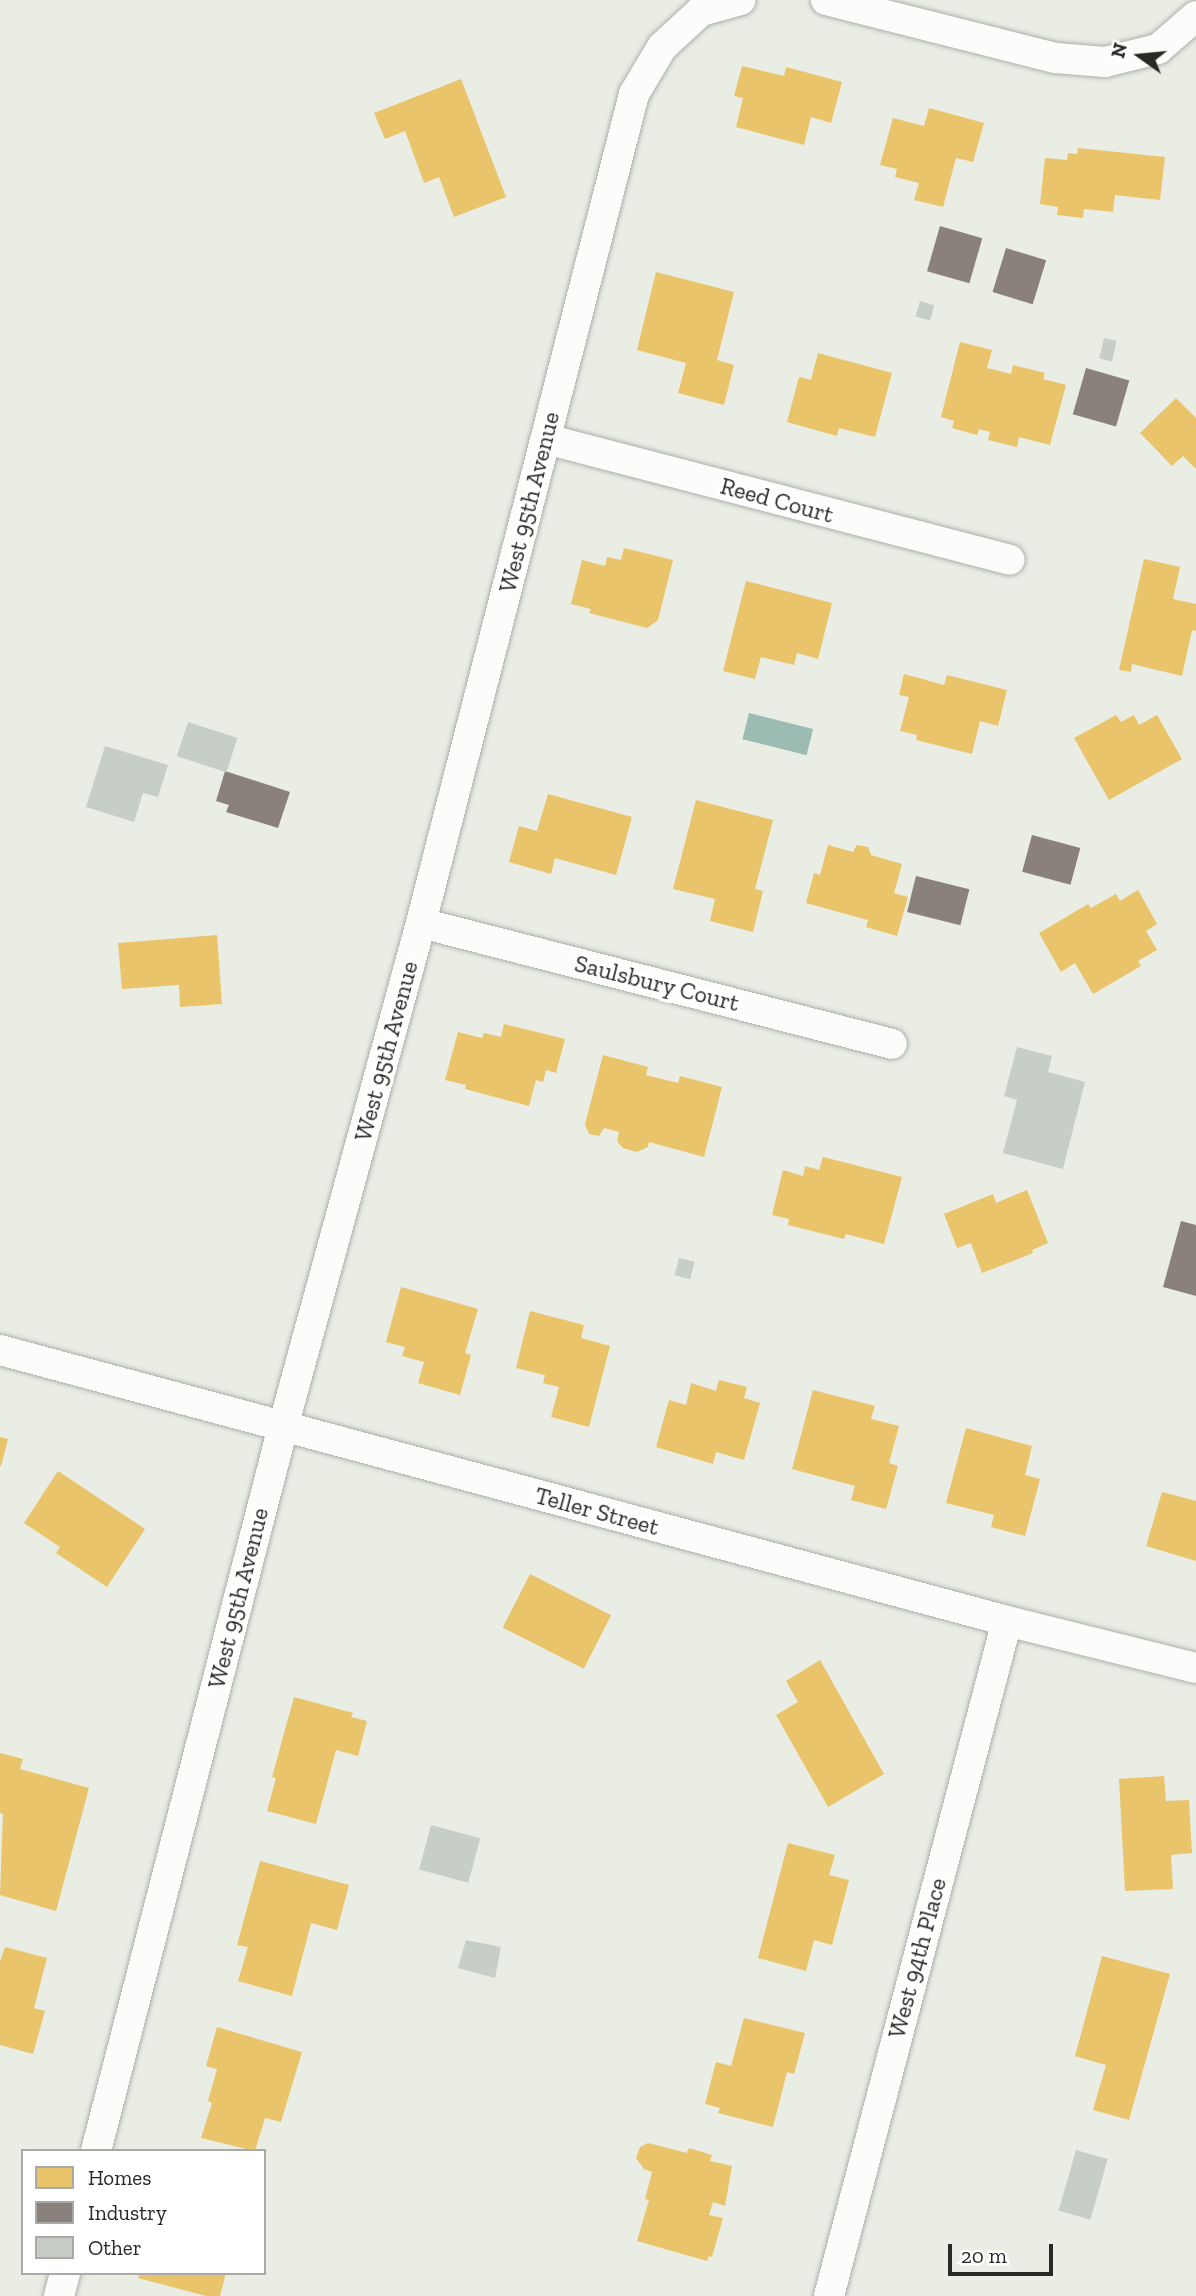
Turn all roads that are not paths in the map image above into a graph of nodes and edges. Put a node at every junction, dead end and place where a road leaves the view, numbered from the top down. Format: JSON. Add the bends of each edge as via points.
{"nodes":[{"id":1,"x":741,"y":0,"type":"edge"},
{"id":2,"x":826,"y":0,"type":"edge"},
{"id":3,"x":1196,"y":16,"type":"edge"},
{"id":4,"x":545,"y":439,"type":"junction"},
{"id":5,"x":1009,"y":560,"type":"dead end"},
{"id":6,"x":421,"y":923,"type":"junction"},
{"id":7,"x":892,"y":1044,"type":"dead end"},
{"id":8,"x":0,"y":1350,"type":"edge"},
{"id":9,"x":283,"y":1426,"type":"junction"},
{"id":10,"x":1007,"y":1621,"type":"junction"},
{"id":11,"x":1196,"y":1668,"type":"edge"},
{"id":12,"x":97,"y":2149,"type":"edge"},
{"id":13,"x":64,"y":2275,"type":"edge"},
{"id":14,"x":59,"y":2296,"type":"edge"},
{"id":15,"x":828,"y":2296,"type":"edge"}],
"edges":[{"from":1,"to":4,"type":"street","name":"West 95th Avenue","via":[[701,11],[662,47],[634,94]]},
{"from":2,"to":3,"type":"street","via":[[1056,58],[1105,62],[1158,49]]},
{"from":4,"to":5,"type":"street","name":"Reed Court"},
{"from":4,"to":6,"type":"street","name":"West 95th Avenue"},
{"from":6,"to":7,"type":"street","name":"Saulsbury Court"},
{"from":6,"to":9,"type":"street","name":"West 95th Avenue"},
{"from":8,"to":9,"type":"street","name":"Teller Street"},
{"from":9,"to":10,"type":"street","name":"Teller Street"},
{"from":9,"to":12,"type":"street","name":"West 95th Avenue"},
{"from":10,"to":11,"type":"street","name":"Teller Street"},
{"from":10,"to":15,"type":"street","name":"West 94th Place"},
{"from":13,"to":14,"type":"street"}]}
